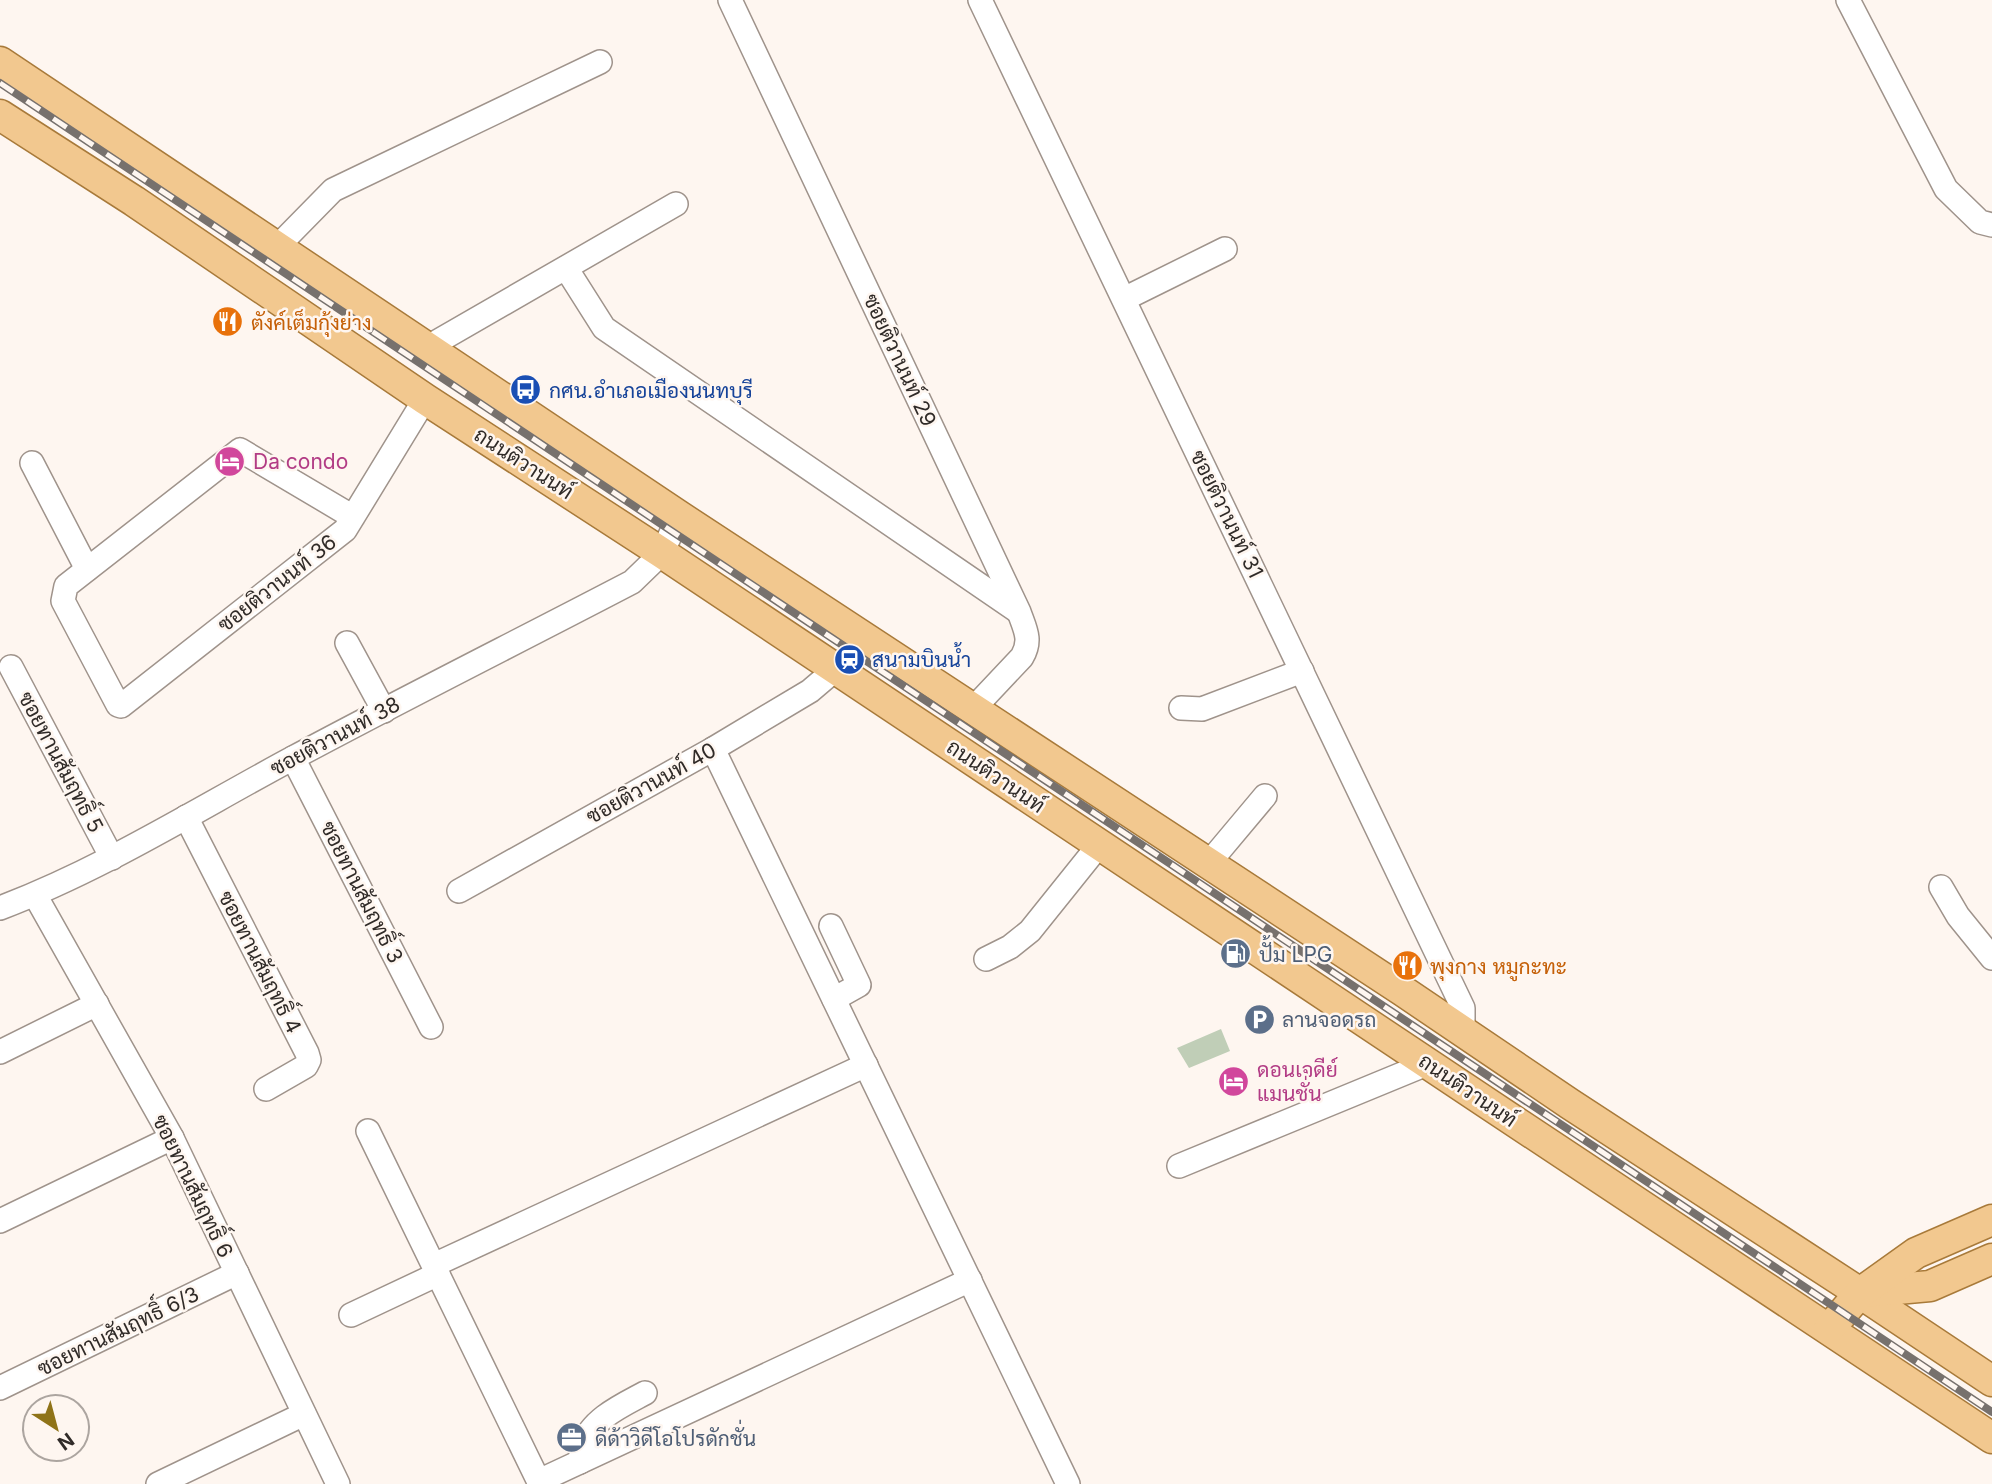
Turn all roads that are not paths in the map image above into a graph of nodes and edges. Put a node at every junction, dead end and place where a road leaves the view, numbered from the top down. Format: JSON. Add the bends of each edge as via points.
{"nodes":[{"id":1,"x":730,"y":0,"type":"edge"},
{"id":2,"x":981,"y":0,"type":"edge"},
{"id":3,"x":1847,"y":0,"type":"edge"},
{"id":4,"x":0,"y":62,"type":"edge"},
{"id":5,"x":600,"y":62,"type":"dead end"},
{"id":6,"x":0,"y":115,"type":"edge"},
{"id":7,"x":676,"y":204,"type":"dead end"},
{"id":8,"x":1992,"y":225,"type":"edge"},
{"id":9,"x":278,"y":246,"type":"junction"},
{"id":10,"x":1225,"y":249,"type":"dead end"},
{"id":11,"x":566,"y":268,"type":"junction"},
{"id":12,"x":1124,"y":299,"type":"junction"},
{"id":13,"x":428,"y":348,"type":"junction"},
{"id":14,"x":425,"y":399,"type":"junction"},
{"id":15,"x":32,"y":463,"type":"dead end"},
{"id":16,"x":680,"y":516,"type":"junction"},
{"id":17,"x":353,"y":517,"type":"junction"},
{"id":18,"x":662,"y":552,"type":"junction"},
{"id":19,"x":87,"y":569,"type":"junction"},
{"id":20,"x":1019,"y":612,"type":"junction"},
{"id":21,"x":347,"y":643,"type":"dead end"},
{"id":22,"x":10,"y":667,"type":"dead end"},
{"id":23,"x":837,"y":668,"type":"junction"},
{"id":24,"x":1302,"y":671,"type":"junction"},
{"id":25,"x":1181,"y":708,"type":"dead end"},
{"id":26,"x":973,"y":709,"type":"junction"},
{"id":27,"x":384,"y":710,"type":"junction"},
{"id":28,"x":713,"y":749,"type":"junction"},
{"id":29,"x":293,"y":758,"type":"junction"},
{"id":30,"x":1265,"y":796,"type":"dead end"},
{"id":31,"x":186,"y":817,"type":"junction"},
{"id":32,"x":1099,"y":845,"type":"junction"},
{"id":33,"x":111,"y":858,"type":"junction"},
{"id":34,"x":1208,"y":864,"type":"junction"},
{"id":35,"x":1941,"y":887,"type":"dead end"},
{"id":36,"x":459,"y":891,"type":"dead end"},
{"id":37,"x":35,"y":895,"type":"junction"},
{"id":38,"x":0,"y":908,"type":"edge"},
{"id":39,"x":831,"y":926,"type":"dead end"},
{"id":40,"x":1992,"y":958,"type":"edge"},
{"id":41,"x":986,"y":959,"type":"dead end"},
{"id":42,"x":834,"y":999,"type":"junction"},
{"id":43,"x":97,"y":1004,"type":"junction"},
{"id":44,"x":431,"y":1027,"type":"dead end"},
{"id":45,"x":1463,"y":1031,"type":"junction"},
{"id":46,"x":0,"y":1052,"type":"edge"},
{"id":47,"x":1429,"y":1063,"type":"junction"},
{"id":48,"x":866,"y":1065,"type":"junction"},
{"id":49,"x":266,"y":1089,"type":"dead end"},
{"id":50,"x":368,"y":1131,"type":"dead end"},
{"id":51,"x":172,"y":1138,"type":"junction"},
{"id":52,"x":1179,"y":1167,"type":"dead end"},
{"id":53,"x":1992,"y":1220,"type":"edge"},
{"id":54,"x":0,"y":1221,"type":"edge"},
{"id":55,"x":1992,"y":1259,"type":"edge"},
{"id":56,"x":436,"y":1269,"type":"junction"},
{"id":57,"x":237,"y":1273,"type":"junction"},
{"id":58,"x":970,"y":1280,"type":"junction"},
{"id":59,"x":1860,"y":1293,"type":"junction"},
{"id":60,"x":351,"y":1315,"type":"dead end"},
{"id":61,"x":1829,"y":1329,"type":"junction"},
{"id":62,"x":1992,"y":1381,"type":"edge"},
{"id":63,"x":0,"y":1388,"type":"edge"},
{"id":64,"x":645,"y":1393,"type":"dead end"},
{"id":65,"x":304,"y":1414,"type":"junction"},
{"id":66,"x":1992,"y":1438,"type":"edge"},
{"id":67,"x":580,"y":1462,"type":"junction"},
{"id":68,"x":539,"y":1483,"type":"edge"},
{"id":69,"x":158,"y":1484,"type":"edge"},
{"id":70,"x":338,"y":1484,"type":"edge"},
{"id":71,"x":1068,"y":1484,"type":"edge"}],
"edges":[{"from":1,"to":20,"type":"street","name":"ซอยติวานนท์ 29"},
{"from":2,"to":12,"type":"street","name":"ซอยติวานนท์ 31"},
{"from":3,"to":8,"type":"street","via":[[1946,189],[1980,222]]},
{"from":4,"to":9,"type":"main road","name":"ถนนติวานนท์"},
{"from":5,"to":9,"type":"street","via":[[333,190]]},
{"from":6,"to":14,"type":"main road","name":"ถนนติวานนท์"},
{"from":7,"to":11,"type":"street"},
{"from":9,"to":13,"type":"main road","name":"ถนนติวานนท์"},
{"from":10,"to":12,"type":"street"},
{"from":11,"to":13,"type":"street"},
{"from":11,"to":20,"type":"street","via":[[604,328]]},
{"from":12,"to":24,"type":"street","name":"ซอยติวานนท์ 31"},
{"from":13,"to":16,"type":"main road","name":"ถนนติวานนท์"},
{"from":14,"to":17,"type":"street","name":"ซอยติวานนท์ 36"},
{"from":14,"to":18,"type":"main road","name":"ถนนติวานนท์"},
{"from":15,"to":19,"type":"street"},
{"from":16,"to":18,"type":"street","name":"ซอยติวานนท์ 38"},
{"from":16,"to":26,"type":"main road","name":"ถนนติวานนท์"},
{"from":17,"to":19,"type":"street","via":[[240,450]]},
{"from":17,"to":19,"type":"street","name":"ซอยติวานนท์ 36","via":[[345,530],[121,706],[63,601],[65,586]]},
{"from":18,"to":23,"type":"main road","name":"ถนนติวานนท์"},
{"from":18,"to":27,"type":"street","name":"ซอยติวานนท์ 38","via":[[632,582]]},
{"from":20,"to":26,"type":"street","name":"ซอยติวานนท์ 29","via":[[1027,648]]},
{"from":21,"to":27,"type":"street"},
{"from":22,"to":33,"type":"street","name":"ซอยทานสัมฤทธิ์ 5"},
{"from":23,"to":28,"type":"street","name":"ซอยติวานนท์ 40","via":[[810,691]]},
{"from":23,"to":32,"type":"main road","name":"ถนนติวานนท์"},
{"from":24,"to":25,"type":"street","via":[[1202,709]]},
{"from":24,"to":45,"type":"street","name":"ซอยติวานนท์ 31","via":[[1463,1007]]},
{"from":26,"to":34,"type":"main road","name":"ถนนติวานนท์"},
{"from":27,"to":29,"type":"street","name":"ซอยติวานนท์ 38"},
{"from":28,"to":36,"type":"street","name":"ซอยติวานนท์ 40"},
{"from":28,"to":42,"type":"street"},
{"from":29,"to":31,"type":"street","name":"ซอยติวานนท์ 38"},
{"from":29,"to":44,"type":"street","name":"ซอยทานสัมฤทธิ์ 3"},
{"from":30,"to":34,"type":"street"},
{"from":31,"to":33,"type":"street","name":"ซอยติวานนท์ 38"},
{"from":31,"to":49,"type":"street","name":"ซอยทานสัมฤทธิ์ 4","via":[[307,1053],[306,1066]]},
{"from":32,"to":41,"type":"street","via":[[1030,931]]},
{"from":32,"to":47,"type":"main road","name":"ถนนติวานนท์"},
{"from":33,"to":37,"type":"street","name":"ซอยติวานนท์ 38"},
{"from":34,"to":45,"type":"main road","name":"ถนนติวานนท์"},
{"from":35,"to":40,"type":"street"},
{"from":37,"to":38,"type":"street","name":"ซอยติวานนท์ 38"},
{"from":37,"to":43,"type":"street","name":"ซอยทานสัมฤทธิ์ 6"},
{"from":39,"to":42,"type":"street","via":[[859,985]]},
{"from":42,"to":48,"type":"street"},
{"from":43,"to":46,"type":"street"},
{"from":43,"to":51,"type":"street","name":"ซอยทานสัมฤทธิ์ 6"},
{"from":45,"to":59,"type":"main road","name":"ถนนติวานนท์"},
{"from":47,"to":52,"type":"street"},
{"from":47,"to":61,"type":"main road","name":"ถนนติวานนท์"},
{"from":48,"to":56,"type":"street"},
{"from":48,"to":58,"type":"street"},
{"from":50,"to":56,"type":"street"},
{"from":51,"to":54,"type":"street"},
{"from":51,"to":57,"type":"street","name":"ซอยทานสัมฤทธิ์ 6"},
{"from":53,"to":59,"type":"main road","via":[[1916,1253]]},
{"from":55,"to":59,"type":"main road","via":[[1930,1286]]},
{"from":56,"to":60,"type":"street"},
{"from":56,"to":68,"type":"street"},
{"from":57,"to":63,"type":"street","name":"ซอยทานสัมฤทธิ์ 6/3"},
{"from":57,"to":65,"type":"street","name":"ซอยทานสัมฤทธิ์ 6"},
{"from":58,"to":67,"type":"street"},
{"from":58,"to":71,"type":"street"},
{"from":59,"to":61,"type":"main road"},
{"from":59,"to":62,"type":"main road","name":"ถนนติวานนท์"},
{"from":61,"to":66,"type":"main road","name":"ถนนติวานนท์"},
{"from":64,"to":67,"type":"street","via":[[595,1427],[583,1443]]},
{"from":65,"to":69,"type":"street"},
{"from":65,"to":70,"type":"street","name":"ซอยทานสัมฤทธิ์ 6"},
{"from":67,"to":68,"type":"street"}]}
